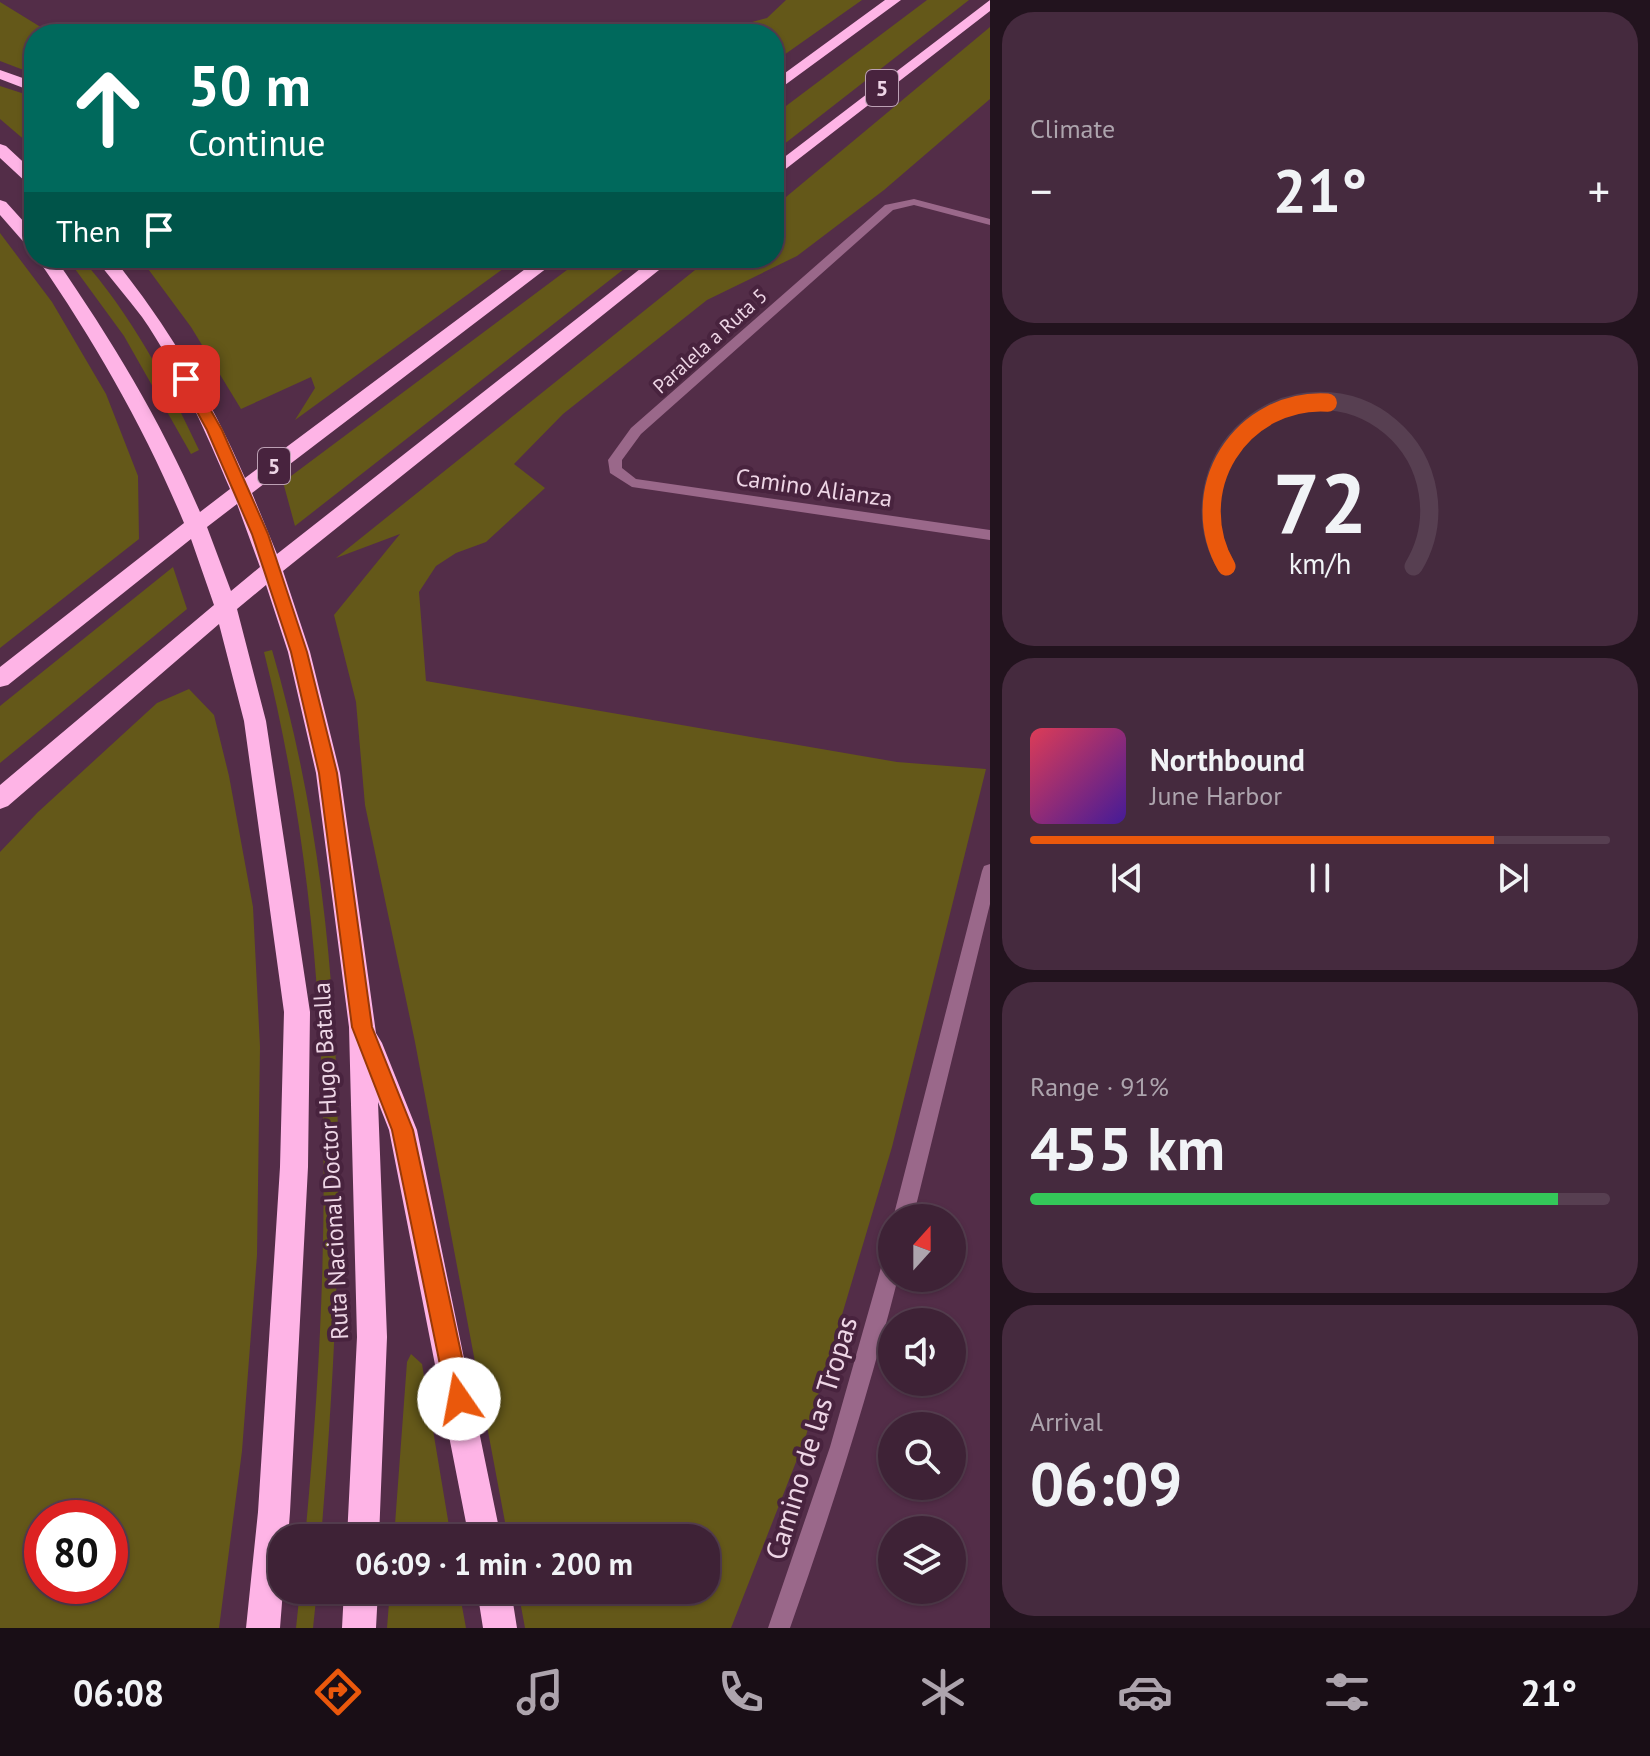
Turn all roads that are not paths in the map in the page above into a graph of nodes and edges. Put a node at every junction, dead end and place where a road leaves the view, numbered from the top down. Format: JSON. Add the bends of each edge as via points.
{"nodes":[{"id":1,"x":894,"y":0,"type":"edge"},
{"id":2,"x":990,"y":4,"type":"edge"},
{"id":3,"x":0,"y":74,"type":"edge"},
{"id":4,"x":784,"y":80,"type":"edge"},
{"id":5,"x":24,"y":83,"type":"edge"},
{"id":6,"x":0,"y":149,"type":"edge"},
{"id":7,"x":784,"y":165,"type":"edge"},
{"id":8,"x":24,"y":172,"type":"edge"},
{"id":9,"x":0,"y":205,"type":"edge"},
{"id":10,"x":990,"y":222,"type":"edge"},
{"id":11,"x":24,"y":232,"type":"edge"},
{"id":12,"x":53,"y":268,"type":"edge"},
{"id":13,"x":112,"y":268,"type":"edge"},
{"id":14,"x":538,"y":268,"type":"edge"},
{"id":15,"x":652,"y":268,"type":"edge"},
{"id":16,"x":632,"y":483,"type":"joint"},
{"id":17,"x":990,"y":535,"type":"edge"},
{"id":18,"x":0,"y":679,"type":"edge"},
{"id":19,"x":0,"y":799,"type":"edge"},
{"id":20,"x":990,"y":871,"type":"edge"},
{"id":21,"x":362,"y":1027,"type":"junction"},
{"id":22,"x":907,"y":1204,"type":"edge"},
{"id":23,"x":885,"y":1292,"type":"edge"},
{"id":24,"x":364,"y":1524,"type":"edge"},
{"id":25,"x":482,"y":1524,"type":"edge"},
{"id":26,"x":360,"y":1604,"type":"edge"},
{"id":27,"x":496,"y":1604,"type":"edge"},
{"id":28,"x":263,"y":1628,"type":"edge"},
{"id":29,"x":359,"y":1628,"type":"edge"},
{"id":30,"x":500,"y":1628,"type":"edge"},
{"id":31,"x":779,"y":1628,"type":"edge"}],
"edges":[{"from":1,"to":4,"type":"highway"},
{"from":2,"to":7,"type":"highway","number":"5"},
{"from":3,"to":5,"type":"highway"},
{"from":6,"to":8,"type":"highway"},
{"from":9,"to":11,"type":"highway"},
{"from":10,"to":16,"type":"street","name":"Paralela a Ruta 5","via":[[914,202],[889,207],[636,431],[615,460],[615,470]]},
{"from":12,"to":28,"type":"highway","via":[[169,462],[212,565],[248,685],[297,1012],[294,1182]]},
{"from":13,"to":21,"type":"highway","name":"Ruta Nacional Doctor Hugo Batalla","via":[[150,316],[215,430],[260,534],[299,652],[328,773]]},
{"from":14,"to":18,"type":"highway","number":"5","via":[[108,591]]},
{"from":15,"to":19,"type":"highway","via":[[311,536]]},
{"from":16,"to":17,"type":"street","name":"Camino Alianza"},
{"from":20,"to":22,"type":"street"},
{"from":21,"to":24,"type":"highway","name":"Ruta Nacional Doctor Hugo Batalla","via":[[372,1337]]},
{"from":21,"to":25,"type":"highway","via":[[403,1130]]},
{"from":23,"to":31,"type":"street","name":"Camino de las Tropas","via":[[807,1553]]},
{"from":26,"to":29,"type":"highway"},
{"from":27,"to":30,"type":"highway"}]}
